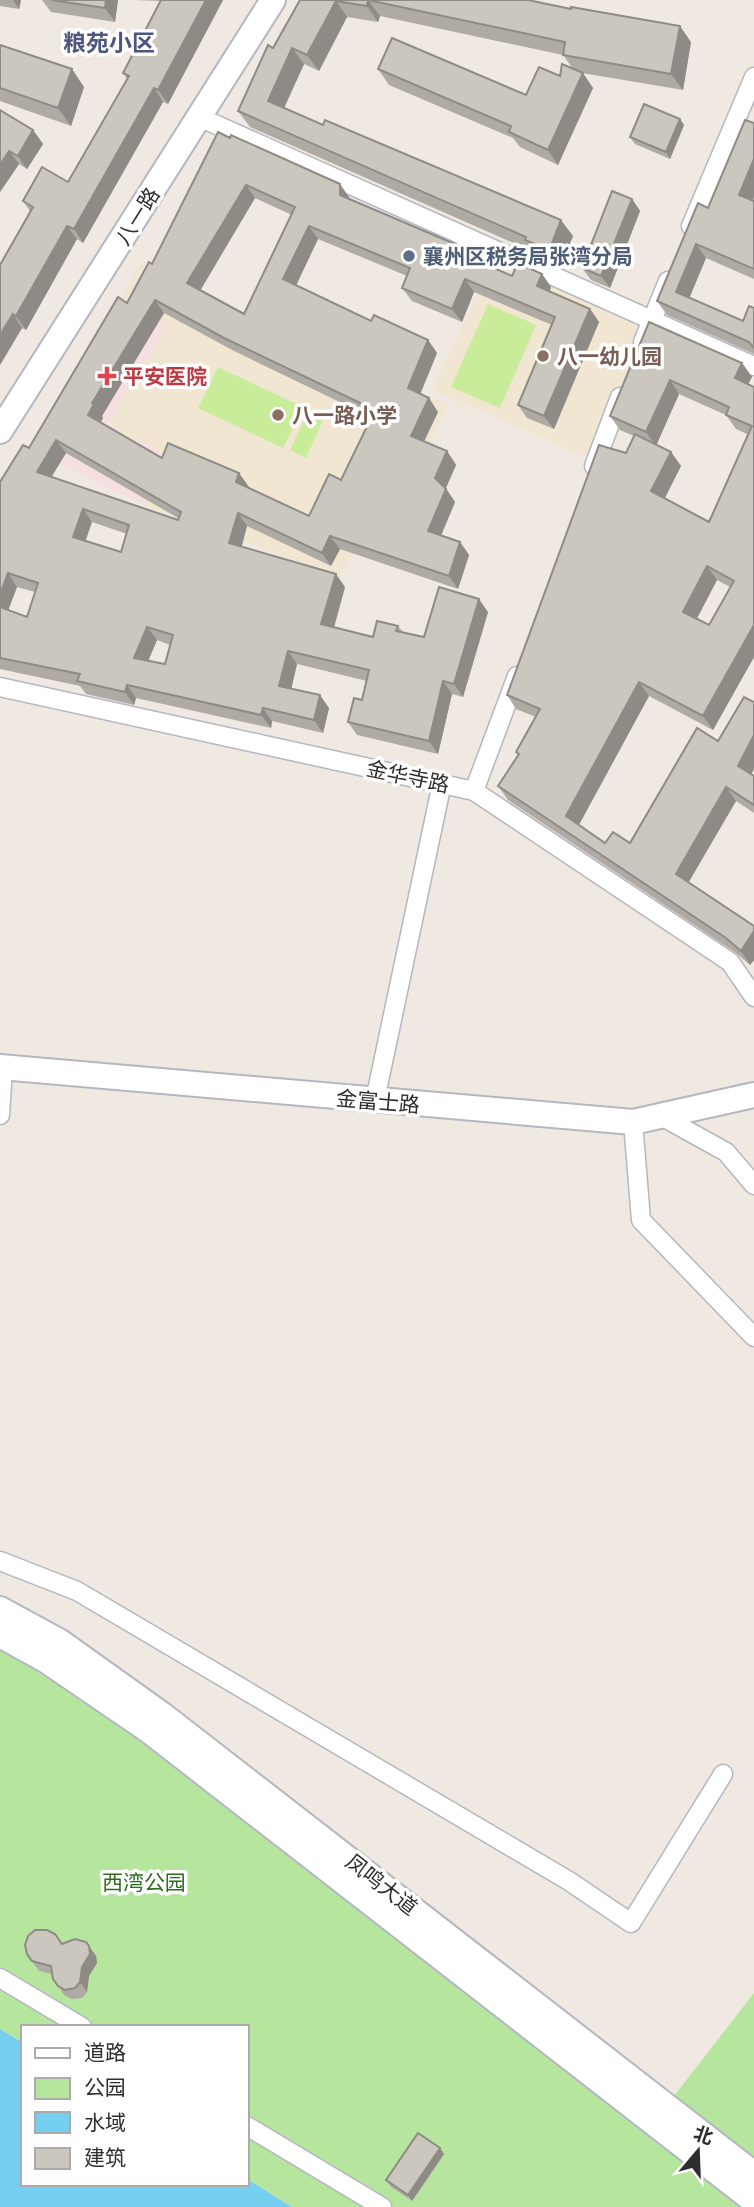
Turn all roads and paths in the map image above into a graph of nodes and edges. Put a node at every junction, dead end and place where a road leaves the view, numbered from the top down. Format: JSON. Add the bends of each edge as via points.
{"nodes":[{"id":1,"x":274,"y":0,"type":"edge"},
{"id":2,"x":754,"y":78,"type":"edge"},
{"id":3,"x":199,"y":117,"type":"junction"},
{"id":4,"x":683,"y":244,"type":"edge"},
{"id":5,"x":673,"y":270,"type":"edge"},
{"id":6,"x":652,"y":321,"type":"junction"},
{"id":7,"x":637,"y":356,"type":"edge"},
{"id":8,"x":754,"y":366,"type":"edge"},
{"id":9,"x":628,"y":380,"type":"edge"},
{"id":10,"x":0,"y":431,"type":"edge"},
{"id":11,"x":587,"y":486,"type":"edge"},
{"id":12,"x":521,"y":663,"type":"edge"},
{"id":13,"x":0,"y":687,"type":"edge"},
{"id":14,"x":442,"y":783,"type":"junction"},
{"id":15,"x":474,"y":791,"type":"junction"},
{"id":16,"x":754,"y":997,"type":"edge"},
{"id":17,"x":2,"y":1068,"type":"edge"},
{"id":18,"x":754,"y":1095,"type":"edge"},
{"id":19,"x":374,"y":1100,"type":"junction"},
{"id":20,"x":0,"y":1115,"type":"edge"},
{"id":21,"x":661,"y":1116,"type":"junction"},
{"id":22,"x":633,"y":1122,"type":"junction"},
{"id":23,"x":754,"y":1185,"type":"edge"},
{"id":24,"x":754,"y":1337,"type":"edge"},
{"id":25,"x":0,"y":1561,"type":"edge"},
{"id":26,"x":0,"y":1609,"type":"edge"},
{"id":27,"x":0,"y":1636,"type":"edge"},
{"id":28,"x":723,"y":1774,"type":"dead end"},
{"id":29,"x":0,"y":1978,"type":"edge"},
{"id":30,"x":79,"y":2025,"type":"edge"},
{"id":31,"x":248,"y":2127,"type":"edge"},
{"id":32,"x":754,"y":2174,"type":"edge"},
{"id":33,"x":754,"y":2201,"type":"edge"},
{"id":34,"x":382,"y":2207,"type":"edge"}],
"edges":[{"from":1,"to":3,"type":"main road","name":"八一路"},
{"from":2,"to":4,"type":"street"},
{"from":3,"to":6,"type":"street"},
{"from":3,"to":10,"type":"main road","name":"八一路"},
{"from":5,"to":6,"type":"street"},
{"from":6,"to":7,"type":"street"},
{"from":6,"to":8,"type":"street"},
{"from":9,"to":11,"type":"street"},
{"from":12,"to":15,"type":"street"},
{"from":13,"to":14,"type":"street","name":"金华寺路"},
{"from":14,"to":15,"type":"street","name":"金华寺路"},
{"from":14,"to":19,"type":"street"},
{"from":15,"to":16,"type":"street","name":"金华寺路","via":[[730,962]]},
{"from":17,"to":19,"type":"main road","name":"金富士路"},
{"from":17,"to":20,"type":"street"},
{"from":18,"to":21,"type":"main road","name":"金富士路"},
{"from":19,"to":22,"type":"main road","name":"金富士路"},
{"from":21,"to":22,"type":"main road","name":"金富士路"},
{"from":21,"to":23,"type":"street","via":[[726,1152]]},
{"from":22,"to":24,"type":"street","via":[[641,1220]]},
{"from":25,"to":28,"type":"street","via":[[77,1591],[557,1874],[631,1923]]},
{"from":26,"to":32,"type":"main road","name":"凤鸣大道","via":[[59,1641],[164,1716]]},
{"from":27,"to":33,"type":"main road","name":"凤鸣大道","via":[[47,1661],[148,1730]]},
{"from":29,"to":30,"type":"street"},
{"from":31,"to":34,"type":"street"}]}
